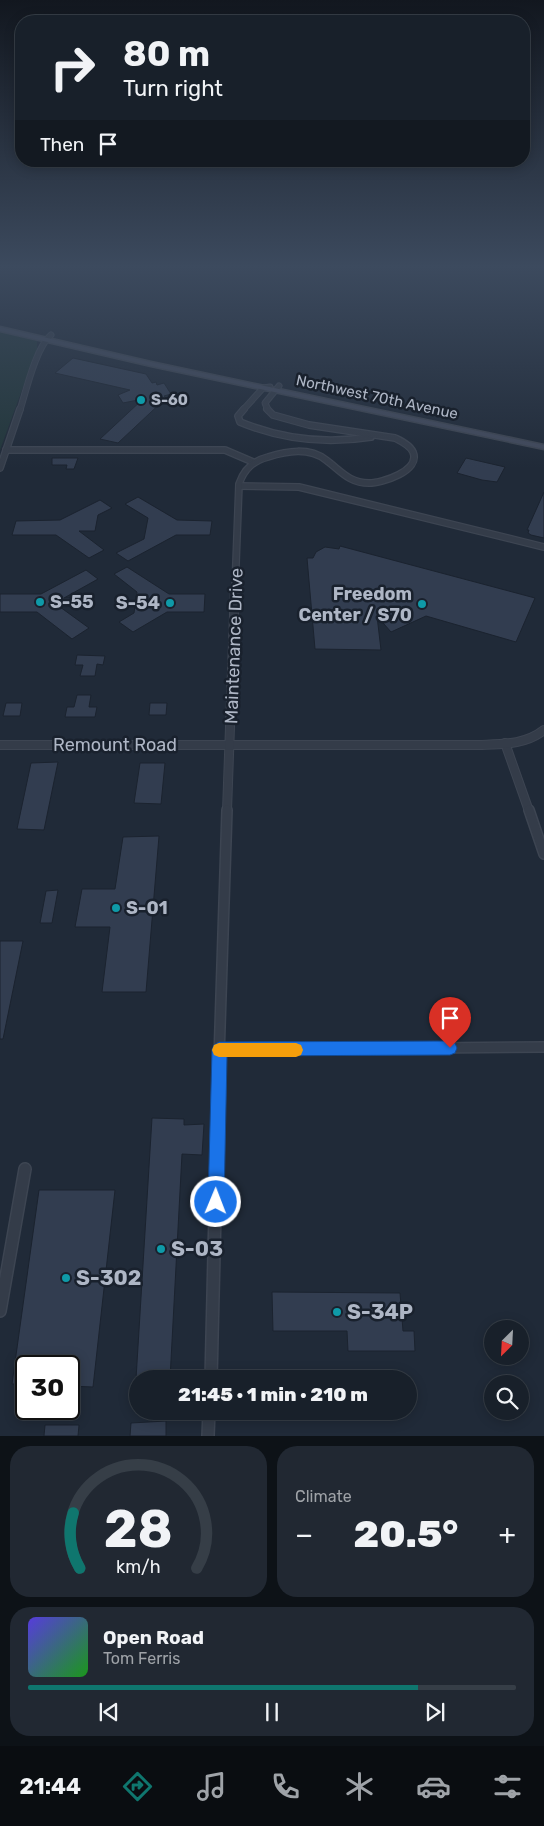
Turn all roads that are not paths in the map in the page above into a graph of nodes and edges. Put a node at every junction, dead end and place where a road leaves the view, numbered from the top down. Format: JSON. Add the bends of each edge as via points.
{"nodes":[{"id":1,"x":30,"y":334,"type":"edge"},
{"id":2,"x":37,"y":334,"type":"edge"},
{"id":3,"x":48,"y":337,"type":"junction"},
{"id":4,"x":263,"y":388,"type":"junction"},
{"id":5,"x":277,"y":388,"type":"junction"},
{"id":6,"x":378,"y":435,"type":"junction"},
{"id":7,"x":544,"y":441,"type":"edge"},
{"id":8,"x":544,"y":447,"type":"edge"},
{"id":9,"x":6,"y":450,"type":"junction"},
{"id":10,"x":253,"y":462,"type":"junction"},
{"id":11,"x":0,"y":468,"type":"edge"},
{"id":12,"x":239,"y":486,"type":"junction"},
{"id":13,"x":544,"y":547,"type":"edge"},
{"id":14,"x":544,"y":730,"type":"edge"},
{"id":15,"x":506,"y":743,"type":"junction"},
{"id":16,"x":0,"y":745,"type":"edge"},
{"id":17,"x":231,"y":745,"type":"junction"},
{"id":18,"x":544,"y":854,"type":"edge"},
{"id":19,"x":544,"y":1047,"type":"edge"},
{"id":20,"x":219,"y":1050,"type":"junction"},
{"id":21,"x":25,"y":1169,"type":"dead end"},
{"id":22,"x":0,"y":1311,"type":"edge"},
{"id":23,"x":211,"y":1370,"type":"edge"},
{"id":24,"x":209,"y":1420,"type":"edge"},
{"id":25,"x":208,"y":1436,"type":"edge"}],
"edges":[{"from":1,"to":3,"type":"main road","name":"Northwest 70th Avenue"},
{"from":2,"to":3,"type":"main road","name":"Northwest 70th Avenue"},
{"from":3,"to":4,"type":"main road","name":"Northwest 70th Avenue"},
{"from":3,"to":5,"type":"main road","name":"Northwest 70th Avenue"},
{"from":3,"to":9,"type":"street"},
{"from":4,"to":5,"type":"main road","name":"Northwest 70th Avenue"},
{"from":4,"to":6,"type":"street","via":[[238,416],[240,422],[273,432],[325,441]]},
{"from":5,"to":6,"type":"street","via":[[265,403],[273,415],[337,431]]},
{"from":5,"to":7,"type":"main road","name":"Northwest 70th Avenue"},
{"from":5,"to":8,"type":"main road","name":"Northwest 70th Avenue"},
{"from":6,"to":10,"type":"street","via":[[392,436],[410,446],[414,456],[405,473],[380,482],[349,479],[326,460],[304,452],[278,453]]},
{"from":9,"to":10,"type":"street","via":[[225,450]]},
{"from":9,"to":11,"type":"street"},
{"from":10,"to":12,"type":"street","name":"Maintenance Drive","via":[[242,475]]},
{"from":12,"to":13,"type":"street","via":[[299,487]]},
{"from":12,"to":17,"type":"street","name":"Maintenance Drive"},
{"from":14,"to":15,"type":"street","name":"Remount Road","via":[[526,741]]},
{"from":15,"to":17,"type":"street","name":"Remount Road"},
{"from":15,"to":18,"type":"street"},
{"from":16,"to":17,"type":"street","name":"Remount Road"},
{"from":17,"to":20,"type":"street","name":"Maintenance Drive"},
{"from":19,"to":20,"type":"street"},
{"from":20,"to":23,"type":"street","name":"Maintenance Drive"},
{"from":21,"to":22,"type":"street"},
{"from":24,"to":25,"type":"street"}]}
